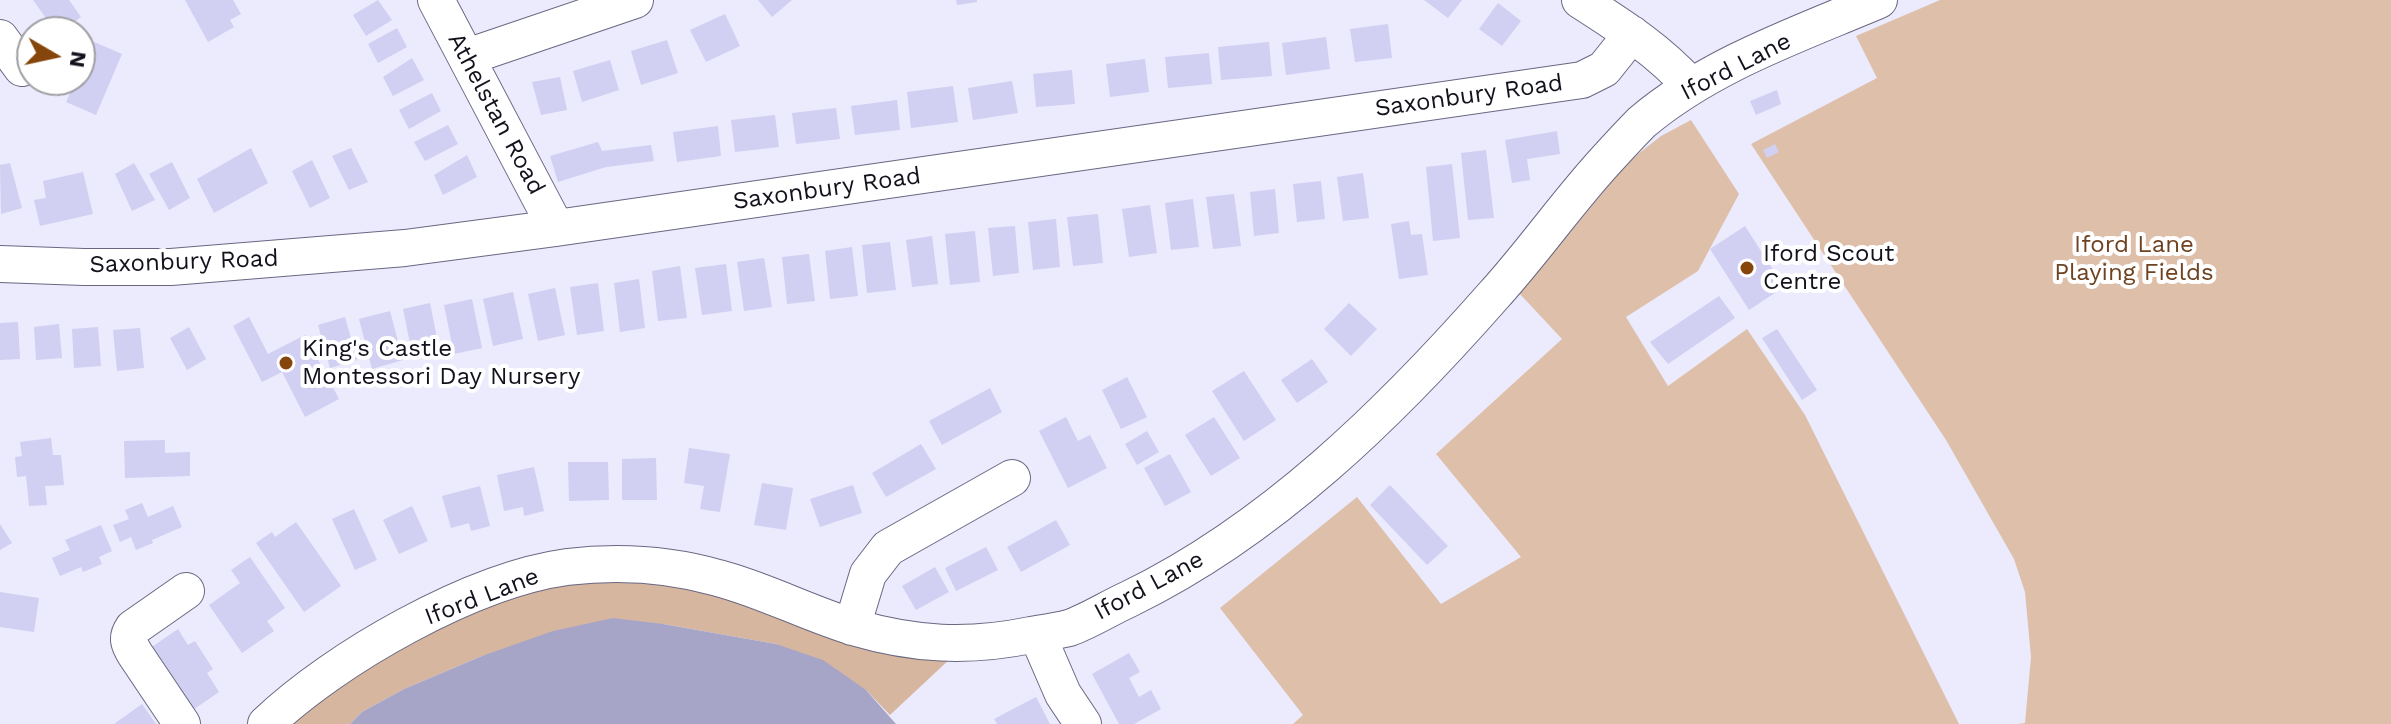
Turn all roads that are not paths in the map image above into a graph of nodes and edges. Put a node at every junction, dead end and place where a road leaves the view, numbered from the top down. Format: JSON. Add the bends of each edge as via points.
{"nodes":[{"id":1,"x":436,"y":0,"type":"edge"},
{"id":2,"x":635,"y":0,"type":"edge"},
{"id":3,"x":1580,"y":0,"type":"edge"},
{"id":4,"x":1879,"y":0,"type":"edge"},
{"id":5,"x":1632,"y":34,"type":"junction"},
{"id":6,"x":0,"y":38,"type":"edge"},
{"id":7,"x":467,"y":57,"type":"junction"},
{"id":8,"x":16,"y":60,"type":"edge"},
{"id":9,"x":1691,"y":86,"type":"junction"},
{"id":10,"x":556,"y":228,"type":"junction"},
{"id":11,"x":0,"y":264,"type":"edge"},
{"id":12,"x":1012,"y":478,"type":"dead end"},
{"id":13,"x":186,"y":591,"type":"dead end"},
{"id":14,"x":852,"y":627,"type":"junction"},
{"id":15,"x":1037,"y":634,"type":"junction"},
{"id":16,"x":182,"y":724,"type":"edge"},
{"id":17,"x":266,"y":724,"type":"edge"},
{"id":18,"x":1083,"y":724,"type":"edge"}],
"edges":[{"from":1,"to":7,"type":"street","name":"Athelstan Road"},
{"from":2,"to":7,"type":"street"},
{"from":3,"to":5,"type":"street"},
{"from":4,"to":9,"type":"street","name":"Iford Lane"},
{"from":5,"to":9,"type":"street"},
{"from":5,"to":10,"type":"street","name":"Saxonbury Road","via":[[1604,69],[1582,80]]},
{"from":6,"to":8,"type":"street"},
{"from":7,"to":10,"type":"street","name":"Athelstan Road"},
{"from":9,"to":15,"type":"street","name":"Iford Lane","via":[[1640,124],[1483,307],[1391,404],[1297,491],[1233,540],[1156,586],[1071,627]]},
{"from":10,"to":11,"type":"street","name":"Saxonbury Road","via":[[405,248],[171,267]]},
{"from":12,"to":14,"type":"street","via":[[888,548],[868,574]]},
{"from":13,"to":16,"type":"street","via":[[133,628],[129,637]]},
{"from":14,"to":15,"type":"street","name":"Iford Lane","via":[[924,643],[991,643]]},
{"from":14,"to":17,"type":"street","name":"Iford Lane","via":[[718,577],[618,563],[563,568],[503,583],[426,616],[348,660]]},
{"from":15,"to":18,"type":"street","via":[[1063,694]]}]}
